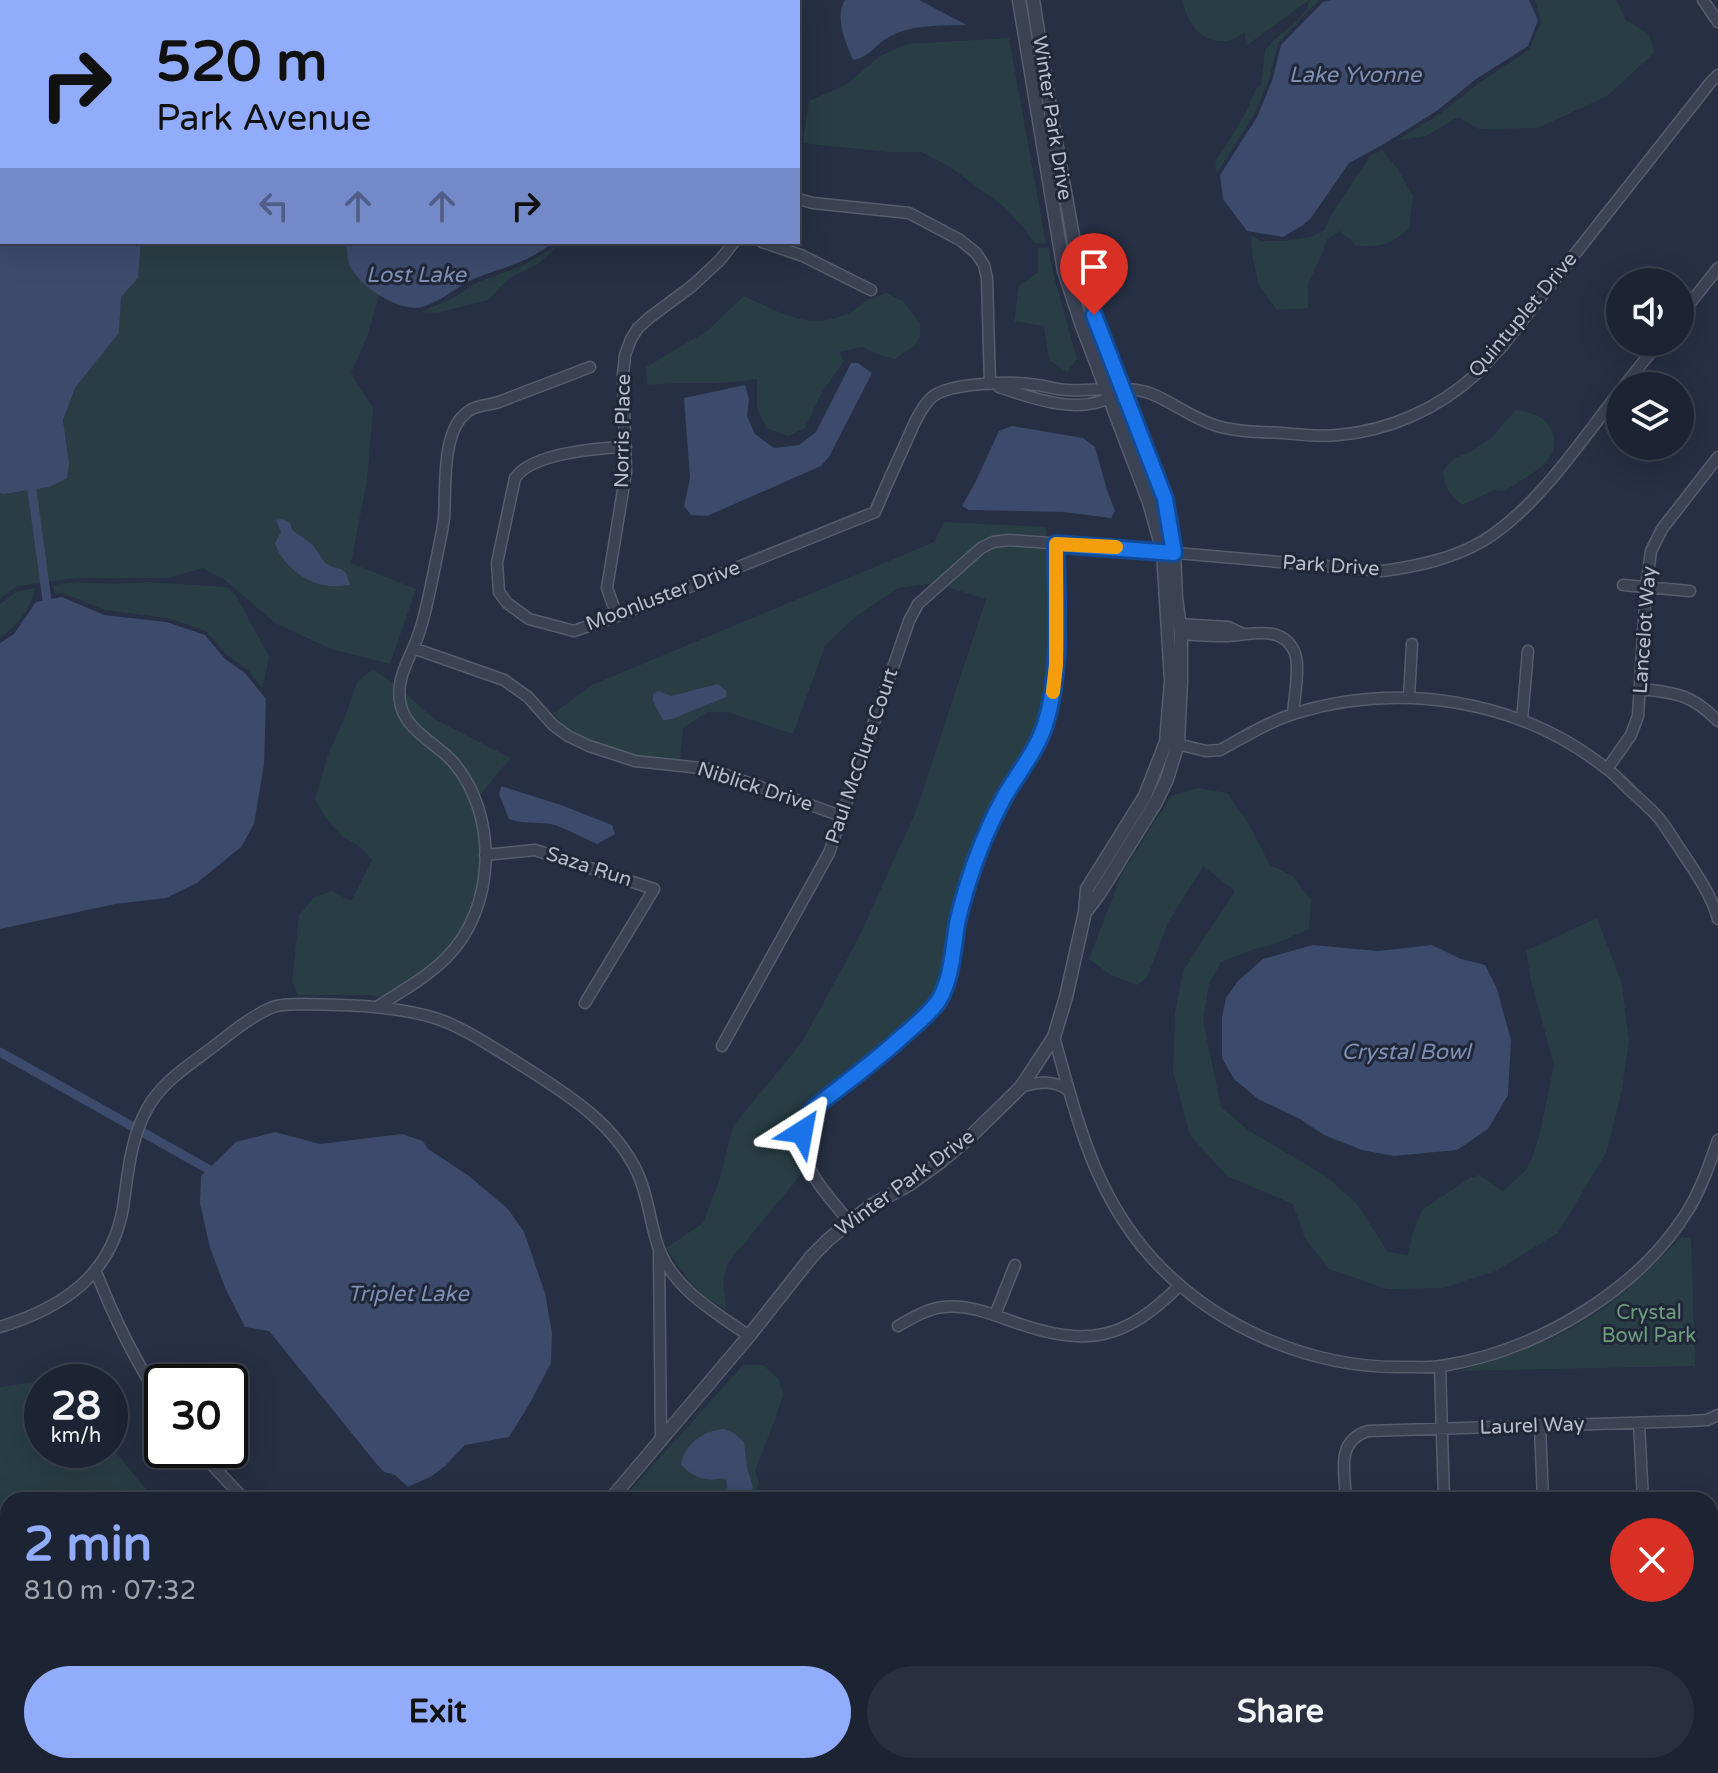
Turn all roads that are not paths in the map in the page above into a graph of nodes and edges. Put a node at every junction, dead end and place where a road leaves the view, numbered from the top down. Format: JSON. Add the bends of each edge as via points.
{"nodes":[{"id":1,"x":1019,"y":0,"type":"edge"},
{"id":2,"x":1033,"y":0,"type":"edge"},
{"id":3,"x":1703,"y":0,"type":"edge"},
{"id":4,"x":1718,"y":22,"type":"edge"},
{"id":5,"x":1718,"y":75,"type":"edge"},
{"id":6,"x":1046,"y":125,"type":"junction"},
{"id":7,"x":800,"y":200,"type":"edge"},
{"id":8,"x":732,"y":244,"type":"edge"},
{"id":9,"x":768,"y":244,"type":"edge"},
{"id":10,"x":1718,"y":268,"type":"edge"},
{"id":11,"x":871,"y":290,"type":"dead end"},
{"id":12,"x":1694,"y":298,"type":"edge"},
{"id":13,"x":1648,"y":356,"type":"edge"},
{"id":14,"x":590,"y":367,"type":"dead end"},
{"id":15,"x":1635,"y":372,"type":"edge"},
{"id":16,"x":990,"y":384,"type":"junction"},
{"id":17,"x":1065,"y":390,"type":"junction"},
{"id":18,"x":1123,"y":390,"type":"junction"},
{"id":19,"x":1108,"y":393,"type":"junction"},
{"id":20,"x":1061,"y":404,"type":"junction"},
{"id":21,"x":1606,"y":409,"type":"edge"},
{"id":22,"x":626,"y":447,"type":"junction"},
{"id":23,"x":1716,"y":465,"type":"edge"},
{"id":24,"x":1056,"y":544,"type":"junction"},
{"id":25,"x":1169,"y":553,"type":"junction"},
{"id":26,"x":1623,"y":585,"type":"dead end"},
{"id":27,"x":1646,"y":587,"type":"junction"},
{"id":28,"x":1690,"y":591,"type":"dead end"},
{"id":29,"x":617,"y":616,"type":"junction"},
{"id":30,"x":1180,"y":629,"type":"junction"},
{"id":31,"x":1412,"y":644,"type":"dead end"},
{"id":32,"x":413,"y":648,"type":"junction"},
{"id":33,"x":1528,"y":651,"type":"dead end"},
{"id":34,"x":1640,"y":689,"type":"junction"},
{"id":35,"x":1409,"y":697,"type":"junction"},
{"id":36,"x":1293,"y":714,"type":"junction"},
{"id":37,"x":1522,"y":720,"type":"junction"},
{"id":38,"x":1718,"y":721,"type":"edge"},
{"id":39,"x":1172,"y":742,"type":"junction"},
{"id":40,"x":1607,"y":769,"type":"junction"},
{"id":41,"x":841,"y":816,"type":"junction"},
{"id":42,"x":485,"y":855,"type":"junction"},
{"id":43,"x":1717,"y":913,"type":"edge"},
{"id":44,"x":585,"y":1003,"type":"dead end"},
{"id":45,"x":377,"y":1007,"type":"junction"},
{"id":46,"x":1054,"y":1037,"type":"junction"},
{"id":47,"x":722,"y":1046,"type":"dead end"},
{"id":48,"x":1021,"y":1087,"type":"junction"},
{"id":49,"x":1069,"y":1091,"type":"junction"},
{"id":50,"x":1718,"y":1140,"type":"edge"},
{"id":51,"x":1713,"y":1170,"type":"edge"},
{"id":52,"x":849,"y":1222,"type":"junction"},
{"id":53,"x":659,"y":1251,"type":"junction"},
{"id":54,"x":1015,"y":1265,"type":"dead end"},
{"id":55,"x":96,"y":1272,"type":"junction"},
{"id":56,"x":1180,"y":1285,"type":"junction"},
{"id":57,"x":995,"y":1315,"type":"junction"},
{"id":58,"x":898,"y":1326,"type":"dead end"},
{"id":59,"x":0,"y":1327,"type":"edge"},
{"id":60,"x":749,"y":1336,"type":"junction"},
{"id":61,"x":1440,"y":1366,"type":"junction"},
{"id":62,"x":144,"y":1372,"type":"edge"},
{"id":63,"x":1718,"y":1415,"type":"edge"},
{"id":64,"x":1639,"y":1423,"type":"junction"},
{"id":65,"x":1540,"y":1426,"type":"junction"},
{"id":66,"x":1441,"y":1429,"type":"junction"},
{"id":67,"x":661,"y":1440,"type":"junction"},
{"id":68,"x":215,"y":1468,"type":"edge"},
{"id":69,"x":237,"y":1492,"type":"edge"},
{"id":70,"x":617,"y":1492,"type":"edge"},
{"id":71,"x":1346,"y":1492,"type":"edge"},
{"id":72,"x":1444,"y":1492,"type":"edge"},
{"id":73,"x":1543,"y":1492,"type":"edge"},
{"id":74,"x":1643,"y":1492,"type":"edge"}],
"edges":[{"from":1,"to":6,"type":"street","name":"Winter Park Drive"},
{"from":2,"to":6,"type":"street","name":"Winter Park Drive"},
{"from":3,"to":4,"type":"street"},
{"from":5,"to":18,"type":"street","name":"Quintuplet Drive","via":[[1500,349],[1474,376],[1423,411],[1371,430],[1318,436],[1217,426],[1152,394]]},
{"from":6,"to":18,"type":"street","name":"Winter Park Drive","via":[[1078,264]]},
{"from":6,"to":19,"type":"street","name":"Winter Park Drive","via":[[1064,271]]},
{"from":7,"to":16,"type":"street","via":[[909,213],[976,253],[987,278]]},
{"from":8,"to":22,"type":"street","name":"Norris Place","via":[[631,339],[623,375]]},
{"from":9,"to":11,"type":"street"},
{"from":10,"to":12,"type":"street"},
{"from":13,"to":15,"type":"street"},
{"from":14,"to":32,"type":"street","via":[[462,416],[445,467],[443,523]]},
{"from":16,"to":17,"type":"street","name":"Moonluster Drive"},
{"from":16,"to":20,"type":"street","name":"Moonluster Drive"},
{"from":16,"to":29,"type":"street","name":"Moonluster Drive","via":[[941,390],[930,399],[875,512]]},
{"from":17,"to":19,"type":"street","name":"Moonluster Drive"},
{"from":17,"to":20,"type":"street"},
{"from":18,"to":19,"type":"street","name":"Quintuplet Drive"},
{"from":18,"to":25,"type":"street","name":"Winter Park Drive","via":[[1165,499]]},
{"from":19,"to":20,"type":"street","name":"Moonluster Drive","via":[[1097,404]]},
{"from":19,"to":25,"type":"street","name":"Winter Park Drive"},
{"from":21,"to":25,"type":"street","name":"Park Drive","via":[[1524,509],[1481,541],[1445,558],[1383,571]]},
{"from":22,"to":29,"type":"street","name":"Norris Place","via":[[607,588]]},
{"from":22,"to":29,"type":"street","name":"Moonluster Drive","via":[[548,458],[520,471],[497,563],[499,592],[529,619],[574,631]]},
{"from":23,"to":27,"type":"street","name":"Lancelot Way","via":[[1662,529],[1651,551]]},
{"from":24,"to":25,"type":"street","name":"Park Drive"},
{"from":24,"to":41,"type":"street","name":"Paul McClure Court","via":[[993,542],[918,604]]},
{"from":24,"to":52,"type":"street","via":[[1052,698],[1044,728],[982,843],[958,919],[944,989],[927,1014],[806,1118],[802,1149],[807,1164]]},
{"from":25,"to":30,"type":"street","name":"Winter Park Drive"},
{"from":25,"to":39,"type":"street","name":"Winter Park Drive"},
{"from":26,"to":27,"type":"street"},
{"from":27,"to":28,"type":"street"},
{"from":27,"to":34,"type":"street","name":"Lancelot Way"},
{"from":30,"to":36,"type":"street","via":[[1229,637],[1265,633],[1286,639],[1297,662]]},
{"from":30,"to":39,"type":"street","name":"Winter Park Drive","via":[[1181,681]]},
{"from":31,"to":35,"type":"street"},
{"from":32,"to":41,"type":"street","name":"Niblick Drive","via":[[504,680],[553,725],[589,746],[635,761],[710,769]]},
{"from":32,"to":42,"type":"street","via":[[399,686],[404,715],[465,778],[483,827]]},
{"from":33,"to":37,"type":"street"},
{"from":34,"to":38,"type":"street","via":[[1690,698]]},
{"from":34,"to":40,"type":"street","name":"Lancelot Way","via":[[1631,735]]},
{"from":35,"to":36,"type":"street","via":[[1334,703]]},
{"from":35,"to":37,"type":"street","via":[[1480,707]]},
{"from":36,"to":39,"type":"street","via":[[1220,750]]},
{"from":37,"to":40,"type":"street"},
{"from":39,"to":46,"type":"street","name":"Winter Park Drive","via":[[1087,889]]},
{"from":40,"to":43,"type":"street","via":[[1658,816]]},
{"from":41,"to":47,"type":"street","name":"Paul McClure Court","via":[[829,853]]},
{"from":42,"to":44,"type":"street","name":"Saza Run","via":[[535,850],[654,889]]},
{"from":42,"to":45,"type":"street","via":[[479,901],[448,957]]},
{"from":45,"to":53,"type":"street","via":[[438,1019],[584,1107],[623,1148],[638,1174]]},
{"from":45,"to":55,"type":"street","via":[[272,1007],[167,1083],[139,1124],[116,1234]]},
{"from":46,"to":48,"type":"street","name":"Winter Park Drive"},
{"from":46,"to":49,"type":"street"},
{"from":48,"to":49,"type":"street","via":[[1051,1082]]},
{"from":48,"to":52,"type":"street","name":"Winter Park Drive","via":[[939,1163]]},
{"from":49,"to":56,"type":"street","via":[[1107,1194],[1129,1229]]},
{"from":50,"to":51,"type":"street"},
{"from":51,"to":61,"type":"street","via":[[1667,1240],[1612,1291],[1516,1347]]},
{"from":52,"to":60,"type":"street","name":"Winter Park Drive","via":[[812,1256]]},
{"from":53,"to":60,"type":"street","via":[[683,1287]]},
{"from":53,"to":67,"type":"street"},
{"from":54,"to":57,"type":"street"},
{"from":55,"to":59,"type":"street","via":[[53,1306]]},
{"from":55,"to":62,"type":"street"},
{"from":56,"to":57,"type":"street","via":[[1140,1320],[1090,1336],[1042,1332]]},
{"from":56,"to":61,"type":"street","via":[[1254,1334],[1314,1356],[1381,1367]]},
{"from":57,"to":58,"type":"street","via":[[943,1307]]},
{"from":60,"to":67,"type":"street","name":"Winter Park Drive"},
{"from":61,"to":66,"type":"street"},
{"from":63,"to":64,"type":"street","name":"Laurel Way"},
{"from":64,"to":65,"type":"street","name":"Laurel Way"},
{"from":64,"to":74,"type":"street"},
{"from":65,"to":66,"type":"street","name":"Laurel Way"},
{"from":65,"to":73,"type":"street"},
{"from":66,"to":71,"type":"street","name":"Laurel Way","via":[[1357,1434],[1344,1457]]},
{"from":66,"to":72,"type":"street"},
{"from":67,"to":70,"type":"street","name":"Winter Park Drive"},
{"from":68,"to":69,"type":"street"}]}
